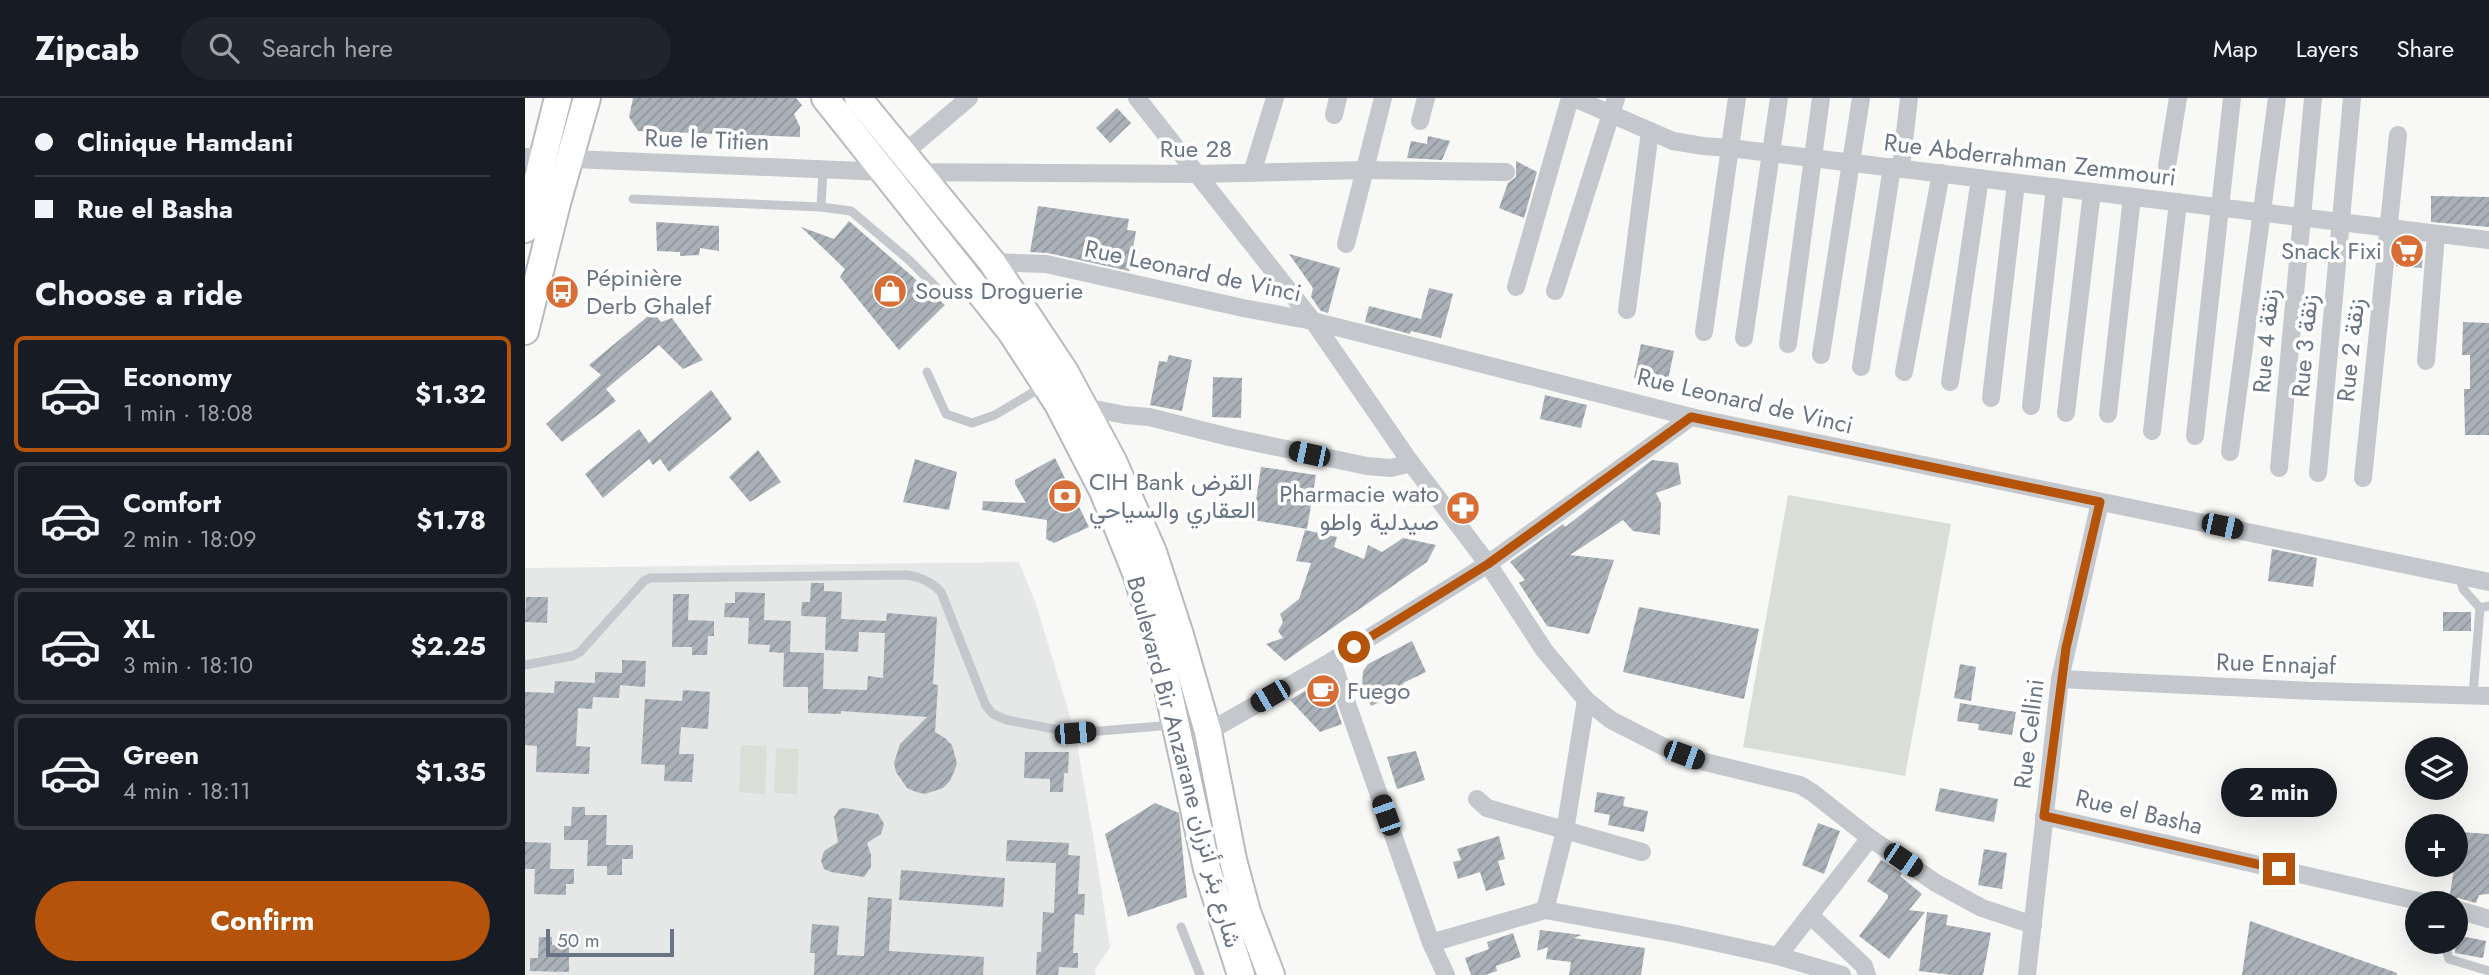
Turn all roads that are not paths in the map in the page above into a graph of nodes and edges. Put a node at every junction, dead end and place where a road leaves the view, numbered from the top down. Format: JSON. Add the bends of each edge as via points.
{"nodes":[{"id":1,"x":558,"y":98,"type":"edge"},
{"id":2,"x":587,"y":98,"type":"edge"},
{"id":3,"x":825,"y":98,"type":"edge"},
{"id":4,"x":858,"y":98,"type":"edge"},
{"id":5,"x":969,"y":98,"type":"edge"},
{"id":6,"x":1137,"y":98,"type":"edge"},
{"id":7,"x":1275,"y":98,"type":"edge"},
{"id":8,"x":1383,"y":98,"type":"edge"},
{"id":9,"x":1426,"y":98,"type":"edge"},
{"id":10,"x":1572,"y":98,"type":"edge"},
{"id":11,"x":1737,"y":98,"type":"edge"},
{"id":12,"x":1779,"y":98,"type":"edge"},
{"id":13,"x":1821,"y":98,"type":"edge"},
{"id":14,"x":1861,"y":98,"type":"edge"},
{"id":15,"x":1909,"y":98,"type":"edge"},
{"id":16,"x":2178,"y":98,"type":"edge"},
{"id":17,"x":2232,"y":98,"type":"edge"},
{"id":18,"x":2277,"y":98,"type":"edge"},
{"id":19,"x":2313,"y":98,"type":"edge"},
{"id":20,"x":2352,"y":98,"type":"edge"},
{"id":21,"x":1614,"y":106,"type":"edge"},
{"id":22,"x":1420,"y":121,"type":"dead end"},
{"id":23,"x":1650,"y":131,"type":"junction"},
{"id":24,"x":2398,"y":135,"type":"dead end"},
{"id":25,"x":1730,"y":148,"type":"junction"},
{"id":26,"x":1771,"y":153,"type":"junction"},
{"id":27,"x":534,"y":158,"type":"edge"},
{"id":28,"x":1813,"y":158,"type":"junction"},
{"id":29,"x":570,"y":159,"type":"junction"},
{"id":30,"x":1852,"y":163,"type":"junction"},
{"id":31,"x":902,"y":166,"type":"junction"},
{"id":32,"x":2167,"y":166,"type":"dead end"},
{"id":33,"x":1897,"y":168,"type":"junction"},
{"id":34,"x":823,"y":170,"type":"junction"},
{"id":35,"x":1365,"y":170,"type":"junction"},
{"id":36,"x":1506,"y":172,"type":"dead end"},
{"id":37,"x":1252,"y":173,"type":"junction"},
{"id":38,"x":1941,"y":173,"type":"junction"},
{"id":39,"x":1199,"y":174,"type":"junction"},
{"id":40,"x":1980,"y":178,"type":"junction"},
{"id":41,"x":2016,"y":183,"type":"junction"},
{"id":42,"x":2055,"y":187,"type":"junction"},
{"id":43,"x":2092,"y":192,"type":"junction"},
{"id":44,"x":2132,"y":197,"type":"junction"},
{"id":45,"x":633,"y":199,"type":"dead end"},
{"id":46,"x":2178,"y":202,"type":"junction"},
{"id":47,"x":821,"y":207,"type":"junction"},
{"id":48,"x":2220,"y":207,"type":"junction"},
{"id":49,"x":2260,"y":212,"type":"junction"},
{"id":50,"x":2302,"y":217,"type":"junction"},
{"id":51,"x":2341,"y":222,"type":"junction"},
{"id":52,"x":2389,"y":228,"type":"junction"},
{"id":53,"x":525,"y":229,"type":"edge"},
{"id":54,"x":2436,"y":234,"type":"junction"},
{"id":55,"x":2489,"y":240,"type":"edge"},
{"id":56,"x":1346,"y":244,"type":"dead end"},
{"id":57,"x":992,"y":262,"type":"junction"},
{"id":58,"x":936,"y":287,"type":"dead end"},
{"id":59,"x":1516,"y":287,"type":"dead end"},
{"id":60,"x":1555,"y":291,"type":"dead end"},
{"id":61,"x":1627,"y":310,"type":"dead end"},
{"id":62,"x":1313,"y":321,"type":"junction"},
{"id":63,"x":525,"y":331,"type":"edge"},
{"id":64,"x":1704,"y":332,"type":"dead end"},
{"id":65,"x":1744,"y":338,"type":"dead end"},
{"id":66,"x":1788,"y":344,"type":"dead end"},
{"id":67,"x":1821,"y":355,"type":"dead end"},
{"id":68,"x":2426,"y":361,"type":"dead end"},
{"id":69,"x":1861,"y":367,"type":"dead end"},
{"id":70,"x":927,"y":372,"type":"dead end"},
{"id":71,"x":1904,"y":372,"type":"dead end"},
{"id":72,"x":1950,"y":382,"type":"dead end"},
{"id":73,"x":1063,"y":398,"type":"junction"},
{"id":74,"x":1991,"y":398,"type":"dead end"},
{"id":75,"x":2031,"y":406,"type":"dead end"},
{"id":76,"x":2066,"y":413,"type":"dead end"},
{"id":77,"x":2108,"y":414,"type":"dead end"},
{"id":78,"x":1691,"y":417,"type":"junction"},
{"id":79,"x":2152,"y":431,"type":"dead end"},
{"id":80,"x":2195,"y":436,"type":"dead end"},
{"id":81,"x":2230,"y":452,"type":"dead end"},
{"id":82,"x":1411,"y":463,"type":"junction"},
{"id":83,"x":2279,"y":468,"type":"dead end"},
{"id":84,"x":2318,"y":473,"type":"dead end"},
{"id":85,"x":2363,"y":478,"type":"dead end"},
{"id":86,"x":2100,"y":502,"type":"junction"},
{"id":87,"x":1488,"y":564,"type":"junction"},
{"id":88,"x":2460,"y":576,"type":"junction"},
{"id":89,"x":2489,"y":582,"type":"edge"},
{"id":90,"x":2484,"y":607,"type":"edge"},
{"id":91,"x":1332,"y":661,"type":"junction"},
{"id":92,"x":525,"y":665,"type":"edge"},
{"id":93,"x":2060,"y":679,"type":"junction"},
{"id":94,"x":2481,"y":695,"type":"edge"},
{"id":95,"x":1586,"y":700,"type":"junction"},
{"id":96,"x":1177,"y":724,"type":"junction"},
{"id":97,"x":1208,"y":732,"type":"junction"},
{"id":98,"x":1477,"y":799,"type":"dead end"},
{"id":99,"x":2044,"y":816,"type":"junction"},
{"id":100,"x":1565,"y":831,"type":"junction"},
{"id":101,"x":1870,"y":838,"type":"junction"},
{"id":102,"x":1642,"y":852,"type":"dead end"},
{"id":103,"x":2405,"y":898,"type":"edge"},
{"id":104,"x":1545,"y":910,"type":"junction"},
{"id":105,"x":2468,"y":913,"type":"edge"},
{"id":106,"x":1810,"y":915,"type":"junction"},
{"id":107,"x":2489,"y":919,"type":"edge"},
{"id":108,"x":2033,"y":925,"type":"junction"},
{"id":109,"x":1181,"y":927,"type":"dead end"},
{"id":110,"x":1431,"y":943,"type":"junction"},
{"id":111,"x":2448,"y":954,"type":"edge"},
{"id":112,"x":1778,"y":956,"type":"junction"},
{"id":113,"x":2489,"y":971,"type":"edge"},
{"id":114,"x":1200,"y":975,"type":"edge"},
{"id":115,"x":1241,"y":975,"type":"edge"},
{"id":116,"x":1271,"y":975,"type":"edge"},
{"id":117,"x":1446,"y":975,"type":"edge"},
{"id":118,"x":1842,"y":975,"type":"edge"},
{"id":119,"x":1867,"y":975,"type":"edge"},
{"id":120,"x":2027,"y":975,"type":"edge"}],
"edges":[{"from":1,"to":27,"type":"main road"},
{"from":2,"to":29,"type":"main road"},
{"from":3,"to":31,"type":"main road","name":"Boulevard Bir Anzarane شارع بئر أنزران"},
{"from":4,"to":31,"type":"main road","name":"Boulevard Bir Anzarane شارع بئر أنزران"},
{"from":5,"to":31,"type":"street"},
{"from":6,"to":39,"type":"street"},
{"from":7,"to":37,"type":"street"},
{"from":8,"to":35,"type":"street"},
{"from":9,"to":22,"type":"street"},
{"from":10,"to":21,"type":"street","name":"Rue Abderrahman Zemmouri"},
{"from":10,"to":59,"type":"street"},
{"from":11,"to":25,"type":"street"},
{"from":12,"to":26,"type":"street"},
{"from":13,"to":28,"type":"street"},
{"from":14,"to":30,"type":"street"},
{"from":15,"to":33,"type":"street"},
{"from":16,"to":32,"type":"street"},
{"from":17,"to":48,"type":"street"},
{"from":18,"to":49,"type":"street"},
{"from":19,"to":50,"type":"street","name":"Rue 4 زنقة"},
{"from":20,"to":51,"type":"street","name":"Rue 3 زنقة"},
{"from":21,"to":23,"type":"street","name":"Rue Abderrahman Zemmouri"},
{"from":21,"to":60,"type":"street"},
{"from":23,"to":25,"type":"street","name":"Rue Abderrahman Zemmouri","via":[[1682,143]]},
{"from":23,"to":61,"type":"street"},
{"from":24,"to":52,"type":"street","name":"Rue 2 زنقة"},
{"from":25,"to":26,"type":"street","name":"Rue Abderrahman Zemmouri"},
{"from":25,"to":64,"type":"street"},
{"from":26,"to":28,"type":"street","name":"Rue Abderrahman Zemmouri"},
{"from":26,"to":65,"type":"street"},
{"from":27,"to":29,"type":"street","name":"Rue le Titien"},
{"from":27,"to":53,"type":"main road"},
{"from":28,"to":30,"type":"street","name":"Rue Abderrahman Zemmouri"},
{"from":28,"to":66,"type":"street"},
{"from":29,"to":34,"type":"street","name":"Rue le Titien"},
{"from":29,"to":63,"type":"main road"},
{"from":30,"to":33,"type":"street","name":"Rue Abderrahman Zemmouri"},
{"from":30,"to":67,"type":"street"},
{"from":31,"to":34,"type":"street","name":"Rue le Titien"},
{"from":31,"to":39,"type":"street","name":"Rue 28"},
{"from":31,"to":57,"type":"main road","name":"Boulevard Bir Anzarane شارع بئر أنزران"},
{"from":31,"to":73,"type":"main road","name":"Boulevard Bir Anzarane شارع بئر أنزران","via":[[1011,332]]},
{"from":33,"to":38,"type":"street","name":"Rue Abderrahman Zemmouri"},
{"from":33,"to":69,"type":"street"},
{"from":34,"to":47,"type":"lane"},
{"from":35,"to":36,"type":"street","name":"Rue 28"},
{"from":35,"to":37,"type":"street","name":"Rue 28"},
{"from":35,"to":56,"type":"street"},
{"from":37,"to":39,"type":"street","name":"Rue 28"},
{"from":38,"to":40,"type":"street","name":"Rue Abderrahman Zemmouri"},
{"from":38,"to":71,"type":"street"},
{"from":39,"to":62,"type":"street"},
{"from":40,"to":41,"type":"street","name":"Rue Abderrahman Zemmouri"},
{"from":40,"to":72,"type":"street"},
{"from":41,"to":42,"type":"street","name":"Rue Abderrahman Zemmouri"},
{"from":41,"to":74,"type":"street"},
{"from":42,"to":43,"type":"street","name":"Rue Abderrahman Zemmouri"},
{"from":42,"to":75,"type":"street"},
{"from":43,"to":44,"type":"street","name":"Rue Abderrahman Zemmouri"},
{"from":43,"to":76,"type":"street"},
{"from":44,"to":46,"type":"street","name":"Rue Abderrahman Zemmouri"},
{"from":44,"to":77,"type":"street"},
{"from":45,"to":47,"type":"lane"},
{"from":46,"to":48,"type":"street","name":"Rue Abderrahman Zemmouri"},
{"from":46,"to":79,"type":"street"},
{"from":47,"to":58,"type":"lane","via":[[851,211]]},
{"from":48,"to":49,"type":"street","name":"Rue Abderrahman Zemmouri"},
{"from":48,"to":80,"type":"street"},
{"from":49,"to":50,"type":"street","name":"Rue Abderrahman Zemmouri"},
{"from":49,"to":81,"type":"street"},
{"from":50,"to":51,"type":"street","name":"Rue Abderrahman Zemmouri"},
{"from":50,"to":83,"type":"street","name":"Rue 4 زنقة"},
{"from":51,"to":52,"type":"street","name":"Rue Abderrahman Zemmouri"},
{"from":51,"to":84,"type":"street","name":"Rue 3 زنقة"},
{"from":52,"to":54,"type":"street","name":"Rue Abderrahman Zemmouri"},
{"from":52,"to":85,"type":"street","name":"Rue 2 زنقة"},
{"from":54,"to":55,"type":"street","name":"Rue Abderrahman Zemmouri"},
{"from":54,"to":68,"type":"street"},
{"from":57,"to":62,"type":"street","name":"Rue Leonard de Vinci","via":[[1046,264]]},
{"from":57,"to":73,"type":"main road","name":"Boulevard Bir Anzarane شارع بئر أنزران","via":[[1065,372]]},
{"from":62,"to":78,"type":"street","name":"Rue Leonard de Vinci"},
{"from":62,"to":82,"type":"street"},
{"from":70,"to":73,"type":"lane","via":[[946,414],[972,423]]},
{"from":73,"to":82,"type":"street","via":[[1367,466],[1391,468]]},
{"from":73,"to":96,"type":"main road","name":"Boulevard Bir Anzarane شارع بئر أنزران","via":[[1136,573]]},
{"from":73,"to":97,"type":"main road","name":"Boulevard Bir Anzarane شارع بئر أنزران","via":[[1113,461],[1153,552]]},
{"from":78,"to":86,"type":"street","name":"Rue Leonard de Vinci"},
{"from":78,"to":87,"type":"street"},
{"from":82,"to":87,"type":"street"},
{"from":86,"to":88,"type":"street","name":"Rue Leonard de Vinci"},
{"from":86,"to":93,"type":"street","name":"Rue Cellini"},
{"from":87,"to":91,"type":"street"},
{"from":87,"to":95,"type":"street","via":[[1544,650]]},
{"from":88,"to":89,"type":"street","name":"Rue Leonard de Vinci"},
{"from":88,"to":90,"type":"lane","via":[[2463,589]]},
{"from":90,"to":94,"type":"lane"},
{"from":91,"to":97,"type":"street"},
{"from":91,"to":110,"type":"street"},
{"from":92,"to":96,"type":"lane","via":[[580,652],[650,578],[907,575],[935,585],[941,592],[993,714],[1075,733]]},
{"from":93,"to":94,"type":"street","name":"Rue Ennajaf"},
{"from":93,"to":99,"type":"street","name":"Rue Cellini"},
{"from":95,"to":100,"type":"street"},
{"from":95,"to":101,"type":"street","via":[[1611,720],[1664,747],[1800,785]]},
{"from":96,"to":115,"type":"main road","name":"Boulevard Bir Anzarane شارع بئر أنزران","via":[[1207,869]]},
{"from":97,"to":116,"type":"main road","name":"Boulevard Bir Anzarane شارع بئر أنزران","via":[[1233,860]]},
{"from":98,"to":100,"type":"street","via":[[1487,808]]},
{"from":99,"to":103,"type":"street","name":"Rue el Basha"},
{"from":99,"to":108,"type":"street","name":"Rue Cellini"},
{"from":100,"to":102,"type":"street"},
{"from":100,"to":104,"type":"street"},
{"from":101,"to":106,"type":"street"},
{"from":101,"to":108,"type":"street","via":[[1982,908]]},
{"from":104,"to":110,"type":"street"},
{"from":104,"to":112,"type":"street"},
{"from":105,"to":107,"type":"street"},
{"from":106,"to":112,"type":"street"},
{"from":106,"to":119,"type":"street","via":[[1864,966]]},
{"from":108,"to":120,"type":"street","name":"Rue Cellini"},
{"from":109,"to":114,"type":"lane"},
{"from":110,"to":117,"type":"street"},
{"from":111,"to":113,"type":"lane","via":[[2449,959]]},
{"from":112,"to":118,"type":"street"}]}
